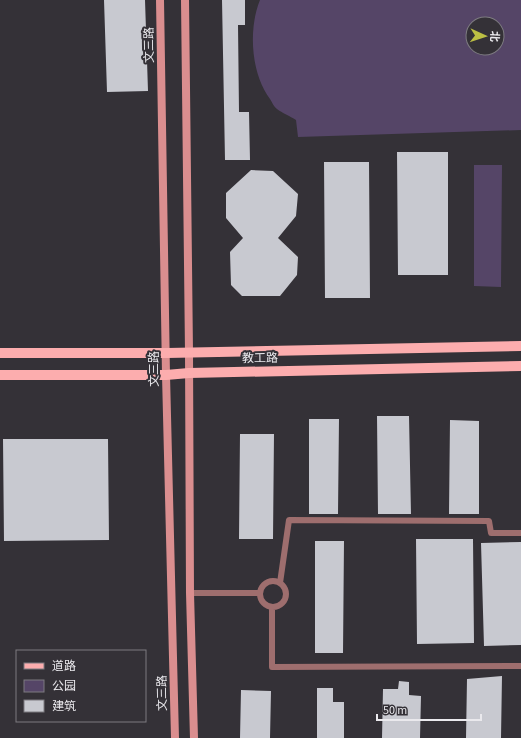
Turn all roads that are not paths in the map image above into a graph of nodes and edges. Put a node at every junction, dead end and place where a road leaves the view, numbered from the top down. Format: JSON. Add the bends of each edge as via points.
{"nodes":[{"id":1,"x":160,"y":0,"type":"edge"},
{"id":2,"x":185,"y":0,"type":"edge"},
{"id":3,"x":521,"y":346,"type":"edge"},
{"id":4,"x":189,"y":352,"type":"junction"},
{"id":5,"x":0,"y":353,"type":"edge"},
{"id":6,"x":167,"y":353,"type":"junction"},
{"id":7,"x":521,"y":366,"type":"edge"},
{"id":8,"x":189,"y":373,"type":"junction"},
{"id":9,"x":0,"y":375,"type":"edge"},
{"id":10,"x":166,"y":375,"type":"junction"},
{"id":11,"x":521,"y":533,"type":"edge"},
{"id":12,"x":280,"y":583,"type":"junction"},
{"id":13,"x":190,"y":593,"type":"junction"},
{"id":14,"x":260,"y":593,"type":"junction"},
{"id":15,"x":272,"y":607,"type":"junction"},
{"id":16,"x":521,"y":666,"type":"edge"},
{"id":17,"x":175,"y":738,"type":"edge"},
{"id":18,"x":194,"y":738,"type":"edge"}],
"edges":[{"from":1,"to":6,"type":"main road","name":"文三路"},
{"from":2,"to":4,"type":"main road"},
{"from":3,"to":4,"type":"main road","name":"教工路"},
{"from":4,"to":6,"type":"main road","name":"教工路"},
{"from":4,"to":8,"type":"main road"},
{"from":5,"to":6,"type":"main road","name":"教工路"},
{"from":6,"to":10,"type":"main road","name":"文三路"},
{"from":7,"to":8,"type":"main road","name":"教工路"},
{"from":8,"to":10,"type":"main road","name":"教工路"},
{"from":8,"to":13,"type":"main road"},
{"from":9,"to":10,"type":"main road","name":"教工路"},
{"from":10,"to":17,"type":"main road","name":"文三路"},
{"from":11,"to":12,"type":"lane","via":[[491,533],[489,521],[290,520]]},
{"from":12,"to":14,"type":"lane","via":[[267,582]]},
{"from":12,"to":15,"type":"lane","via":[[285,590],[285,598],[280,605]]},
{"from":13,"to":14,"type":"lane"},
{"from":13,"to":18,"type":"main road"},
{"from":14,"to":15,"type":"lane","via":[[264,604]]},
{"from":15,"to":16,"type":"lane","via":[[272,667]]}]}
